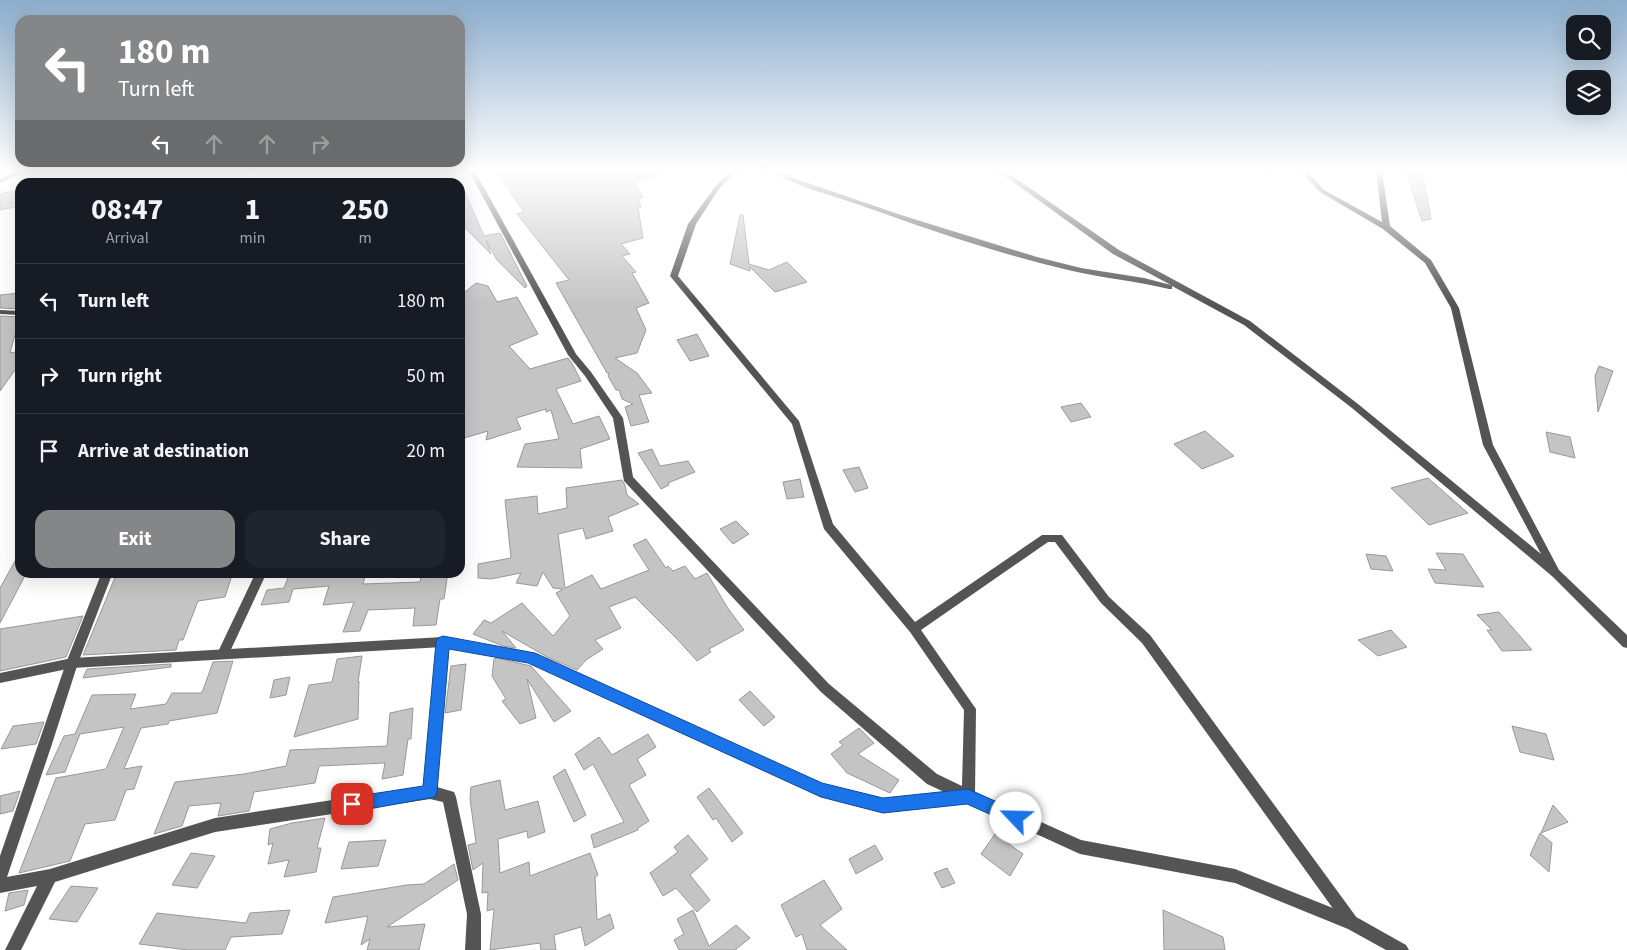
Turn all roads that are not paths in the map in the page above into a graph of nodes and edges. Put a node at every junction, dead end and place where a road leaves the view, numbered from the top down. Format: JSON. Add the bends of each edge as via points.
{"nodes":[{"id":1,"x":496,"y":215,"type":"edge"},
{"id":2,"x":698,"y":215,"type":"edge"},
{"id":3,"x":898,"y":215,"type":"edge"},
{"id":4,"x":1064,"y":215,"type":"edge"},
{"id":5,"x":1365,"y":215,"type":"edge"},
{"id":6,"x":1385,"y":215,"type":"edge"},
{"id":7,"x":1386,"y":227,"type":"junction"},
{"id":8,"x":1196,"y":296,"type":"junction"},
{"id":9,"x":0,"y":312,"type":"edge"},
{"id":10,"x":15,"y":313,"type":"edge"},
{"id":11,"x":1556,"y":574,"type":"junction"},
{"id":12,"x":106,"y":578,"type":"edge"},
{"id":13,"x":259,"y":578,"type":"edge"},
{"id":14,"x":914,"y":629,"type":"junction"},
{"id":15,"x":443,"y":642,"type":"junction"},
{"id":16,"x":1627,"y":643,"type":"edge"},
{"id":17,"x":223,"y":654,"type":"junction"},
{"id":18,"x":72,"y":663,"type":"junction"},
{"id":19,"x":0,"y":678,"type":"edge"},
{"id":20,"x":430,"y":792,"type":"junction"},
{"id":21,"x":968,"y":796,"type":"junction"},
{"id":22,"x":0,"y":876,"type":"edge"},
{"id":23,"x":50,"y":876,"type":"junction"},
{"id":24,"x":0,"y":886,"type":"edge"},
{"id":25,"x":1353,"y":923,"type":"junction"},
{"id":26,"x":13,"y":950,"type":"edge"},
{"id":27,"x":473,"y":950,"type":"edge"},
{"id":28,"x":1401,"y":950,"type":"edge"}],
"edges":[{"from":1,"to":21,"type":"street","via":[[572,355],[618,418],[628,478],[825,688],[932,779]]},
{"from":2,"to":14,"type":"street","via":[[674,276],[796,423],[828,526]]},
{"from":3,"to":8,"type":"street","via":[[1070,268],[1146,279]]},
{"from":4,"to":8,"type":"street","via":[[1116,252]]},
{"from":5,"to":7,"type":"street"},
{"from":6,"to":7,"type":"street"},
{"from":7,"to":11,"type":"street","via":[[1428,262],[1454,308],[1488,445]]},
{"from":8,"to":11,"type":"street","via":[[1247,323],[1355,406]]},
{"from":9,"to":10,"type":"street"},
{"from":11,"to":16,"type":"street"},
{"from":12,"to":18,"type":"street"},
{"from":13,"to":17,"type":"street"},
{"from":14,"to":21,"type":"street","via":[[970,709]]},
{"from":14,"to":25,"type":"street","via":[[1046,538],[1058,538],[1105,600],[1146,639]]},
{"from":15,"to":17,"type":"street"},
{"from":15,"to":20,"type":"street"},
{"from":15,"to":21,"type":"street","via":[[530,657],[821,790],[883,806]]},
{"from":17,"to":18,"type":"street"},
{"from":18,"to":19,"type":"street"},
{"from":18,"to":22,"type":"street"},
{"from":20,"to":23,"type":"street","via":[[215,825]]},
{"from":20,"to":27,"type":"street","via":[[449,797],[474,914]]},
{"from":21,"to":25,"type":"street","via":[[1080,847],[1235,876]]},
{"from":23,"to":24,"type":"street"},
{"from":23,"to":26,"type":"street"},
{"from":25,"to":28,"type":"street"}]}
